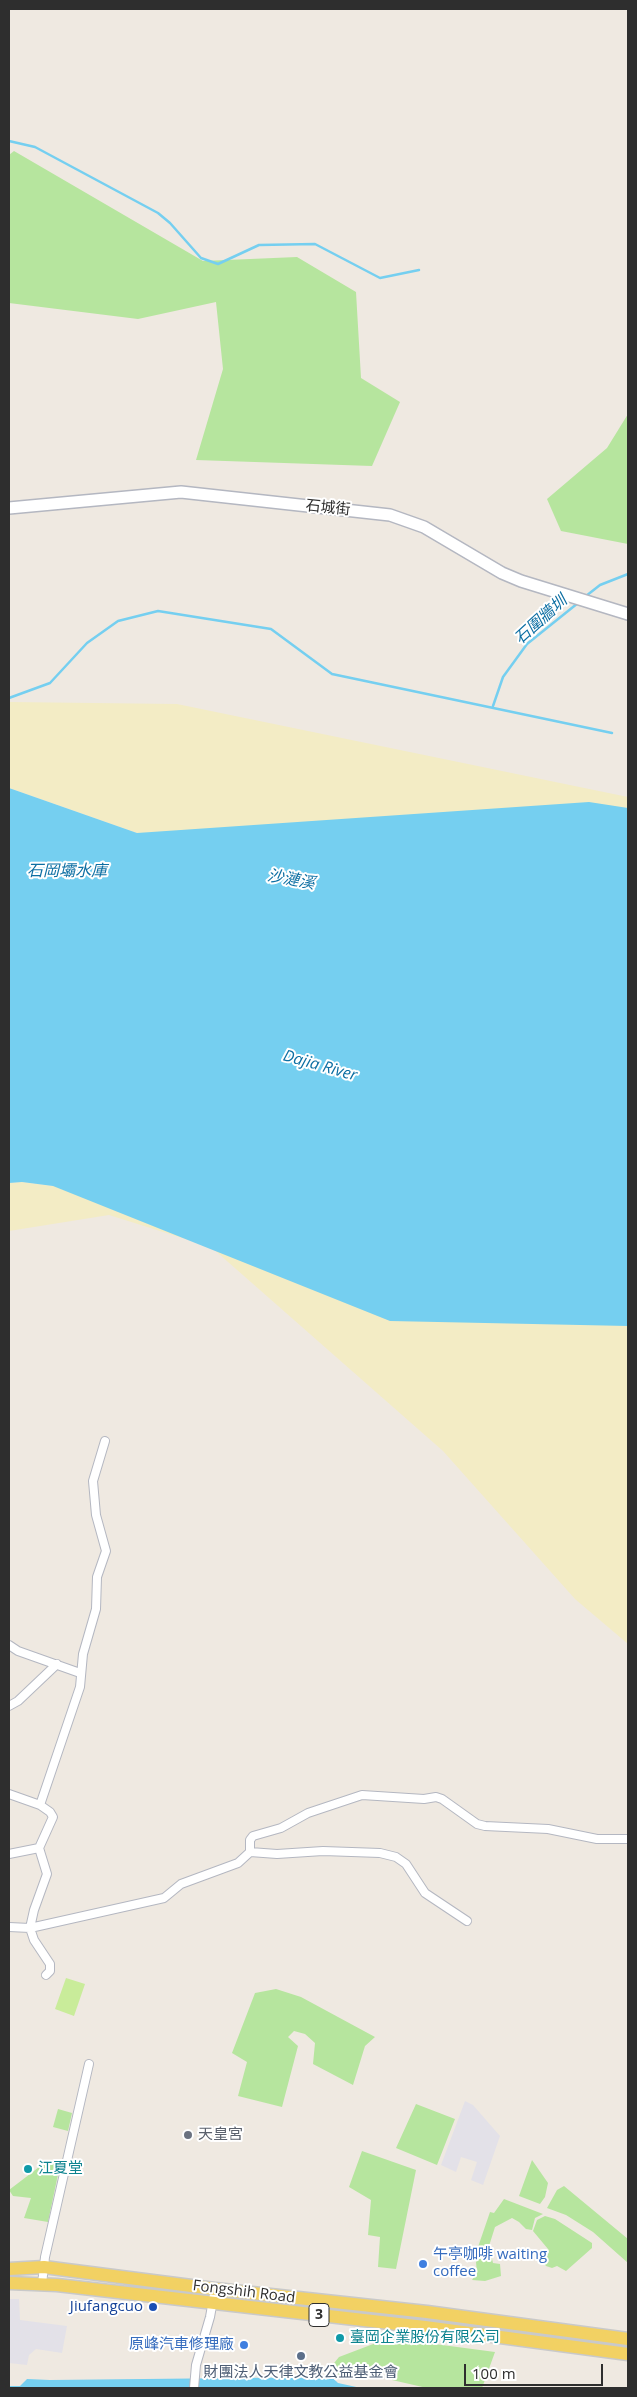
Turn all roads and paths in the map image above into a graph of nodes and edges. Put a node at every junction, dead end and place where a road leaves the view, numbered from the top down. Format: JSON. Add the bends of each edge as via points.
{"nodes":[{"id":1,"x":9,"y":508,"type":"edge"},
{"id":2,"x":628,"y":614,"type":"edge"},
{"id":3,"x":105,"y":1441,"type":"dead end"},
{"id":4,"x":9,"y":1645,"type":"edge"},
{"id":5,"x":57,"y":1664,"type":"junction"},
{"id":6,"x":80,"y":1673,"type":"junction"},
{"id":7,"x":9,"y":1706,"type":"edge"},
{"id":8,"x":9,"y":1794,"type":"edge"},
{"id":9,"x":40,"y":1805,"type":"junction"},
{"id":10,"x":628,"y":1839,"type":"edge"},
{"id":11,"x":39,"y":1848,"type":"junction"},
{"id":12,"x":250,"y":1852,"type":"junction"},
{"id":13,"x":9,"y":1854,"type":"edge"},
{"id":14,"x":467,"y":1921,"type":"dead end"},
{"id":15,"x":9,"y":1927,"type":"edge"},
{"id":16,"x":30,"y":1928,"type":"junction"},
{"id":17,"x":46,"y":1975,"type":"dead end"},
{"id":18,"x":89,"y":2064,"type":"dead end"},
{"id":19,"x":9,"y":2264,"type":"edge"},
{"id":20,"x":44,"y":2267,"type":"junction"},
{"id":21,"x":9,"y":2269,"type":"edge"},
{"id":22,"x":9,"y":2282,"type":"edge"},
{"id":23,"x":42,"y":2284,"type":"junction"},
{"id":24,"x":215,"y":2289,"type":"junction"},
{"id":25,"x":213,"y":2304,"type":"junction"},
{"id":26,"x":628,"y":2339,"type":"edge"},
{"id":27,"x":628,"y":2354,"type":"edge"},
{"id":28,"x":194,"y":2388,"type":"edge"}],
"edges":[{"from":1,"to":2,"type":"street","name":"石城街","via":[[181,492],[390,515],[424,527],[521,581]]},
{"from":3,"to":6,"type":"street","via":[[93,1481],[96,1515],[106,1551],[97,1577],[96,1608]]},
{"from":4,"to":5,"type":"street"},
{"from":5,"to":6,"type":"street"},
{"from":5,"to":7,"type":"street","via":[[18,1702]]},
{"from":6,"to":9,"type":"street","via":[[80,1687],[68,1727]]},
{"from":8,"to":9,"type":"street"},
{"from":9,"to":11,"type":"street","via":[[53,1817]]},
{"from":10,"to":12,"type":"street","via":[[597,1839],[548,1829],[485,1826],[436,1797],[362,1794],[308,1813],[281,1828],[253,1836]]},
{"from":11,"to":13,"type":"street"},
{"from":11,"to":16,"type":"street","via":[[47,1874]]},
{"from":12,"to":14,"type":"street","via":[[371,1852],[396,1857],[406,1864],[429,1896]]},
{"from":12,"to":16,"type":"street","via":[[238,1863],[181,1884],[164,1898]]},
{"from":15,"to":16,"type":"street"},
{"from":16,"to":17,"type":"street","via":[[50,1964]]},
{"from":18,"to":20,"type":"street"},
{"from":19,"to":20,"type":"street"},
{"from":20,"to":21,"type":"main road","name":"Fongshih Road","number":"3"},
{"from":20,"to":23,"type":"street"},
{"from":20,"to":24,"type":"main road","name":"Fongshih Road","number":"3"},
{"from":22,"to":23,"type":"main road","name":"Fongshih Road","number":"3"},
{"from":23,"to":25,"type":"main road","name":"Fongshih Road","number":"3"},
{"from":24,"to":25,"type":"street"},
{"from":24,"to":26,"type":"main road","name":"Fongshih Road","number":"3","via":[[427,2312]]},
{"from":25,"to":27,"type":"main road","name":"Fongshih Road","number":"3","via":[[425,2327]]},
{"from":25,"to":28,"type":"street","via":[[196,2365]]}]}
